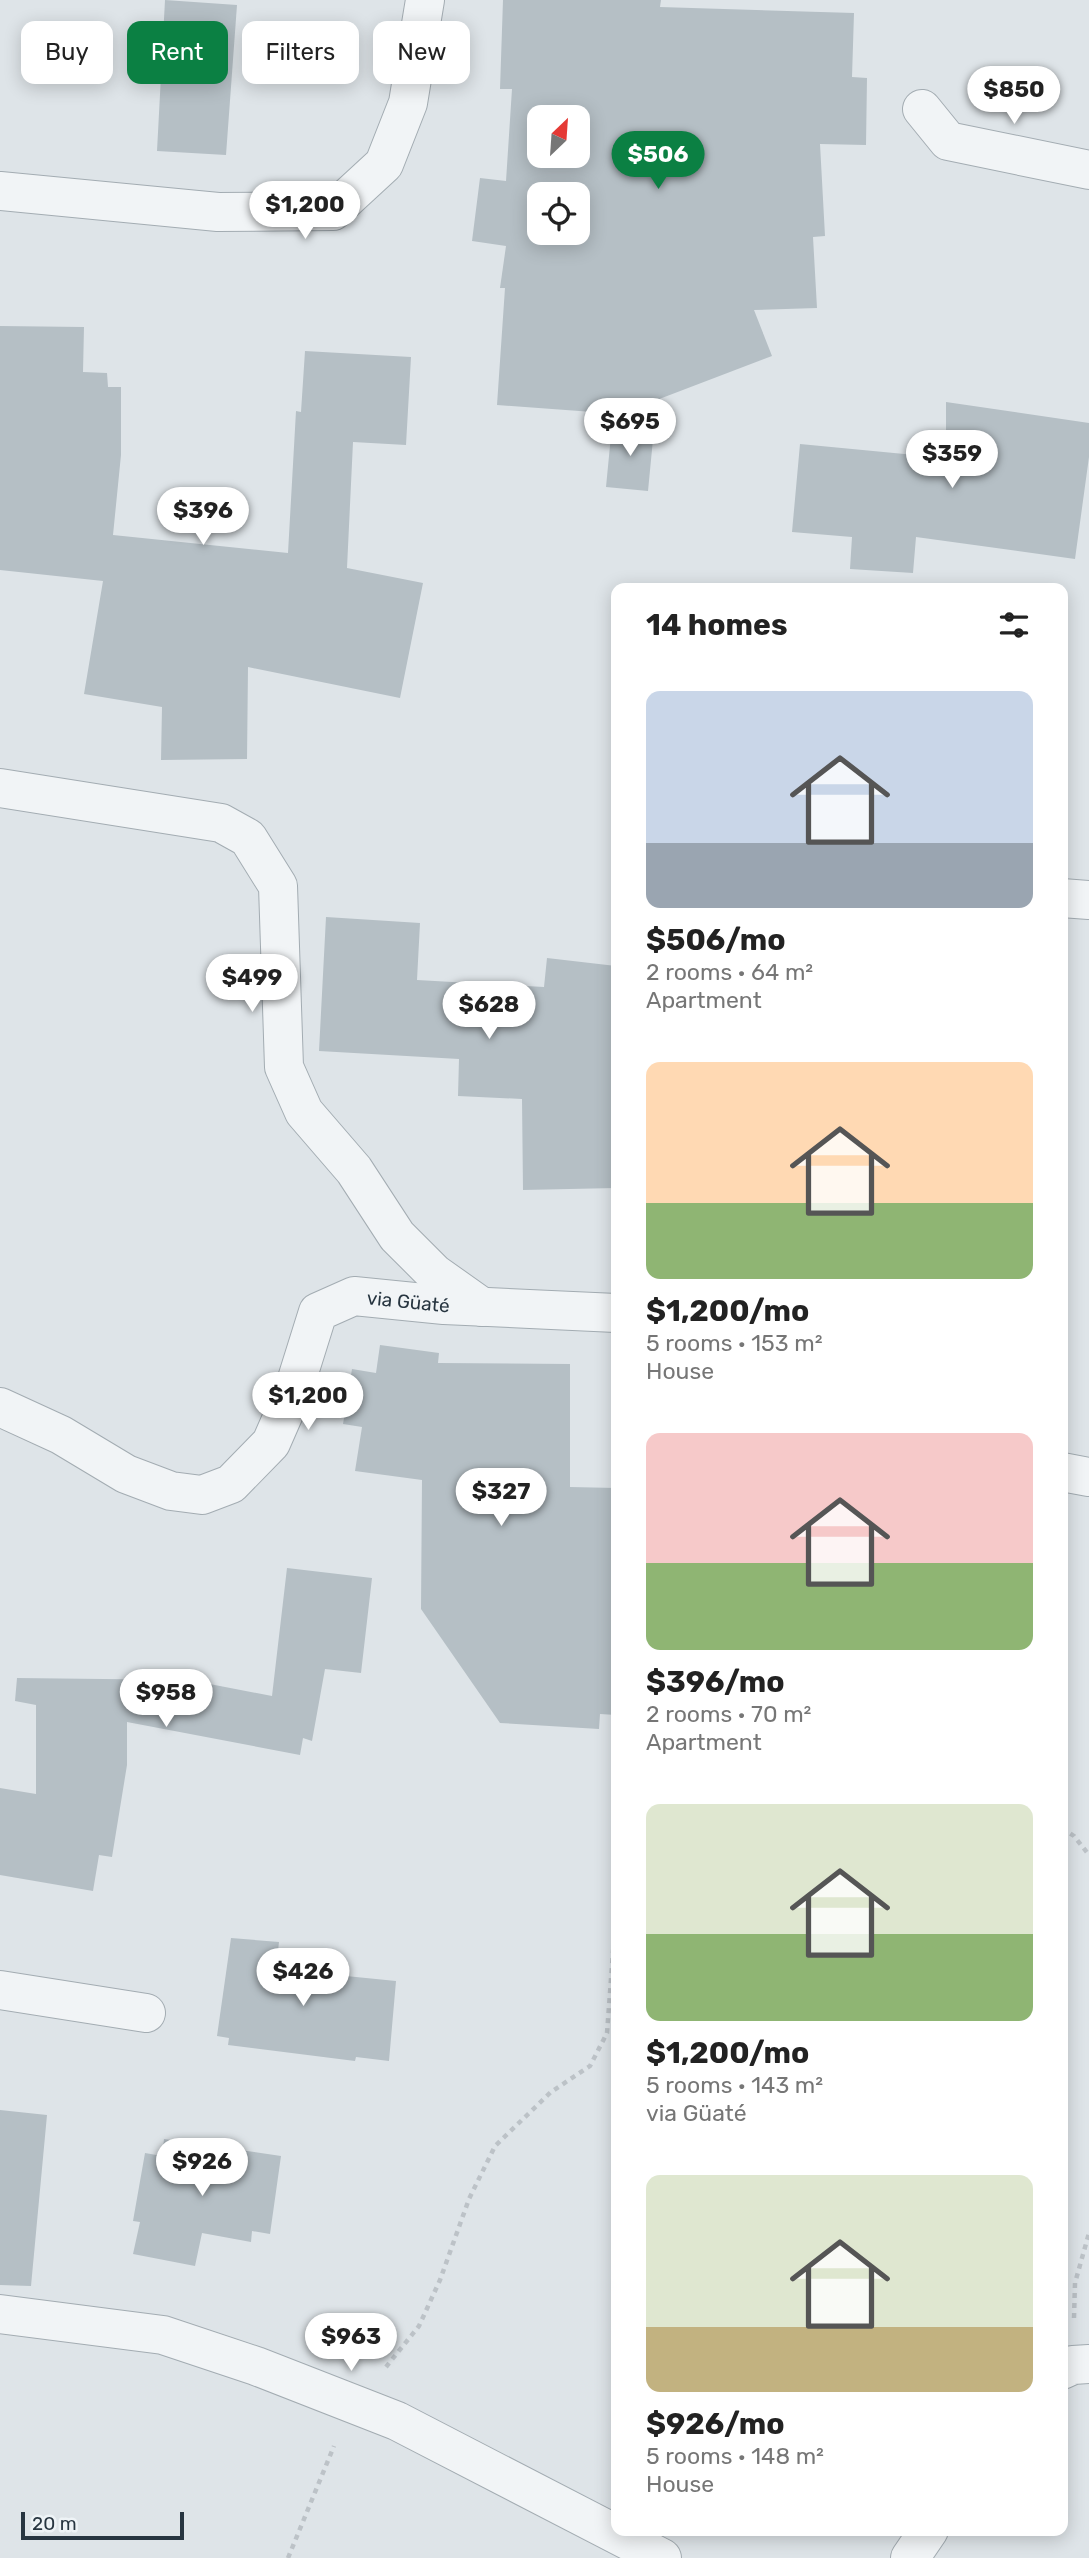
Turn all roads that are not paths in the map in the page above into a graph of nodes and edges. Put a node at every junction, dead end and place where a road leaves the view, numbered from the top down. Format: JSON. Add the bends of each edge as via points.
{"nodes":[{"id":1,"x":425,"y":0,"type":"edge"},
{"id":2,"x":922,"y":109,"type":"dead end"},
{"id":3,"x":1089,"y":170,"type":"edge"},
{"id":4,"x":0,"y":191,"type":"edge"},
{"id":5,"x":0,"y":788,"type":"edge"},
{"id":6,"x":1068,"y":898,"type":"edge"},
{"id":7,"x":1089,"y":900,"type":"edge"},
{"id":8,"x":482,"y":1307,"type":"junction"},
{"id":9,"x":611,"y":1313,"type":"edge"},
{"id":10,"x":0,"y":1407,"type":"edge"},
{"id":11,"x":1068,"y":1473,"type":"edge"},
{"id":12,"x":1089,"y":1477,"type":"edge"},
{"id":13,"x":0,"y":1990,"type":"edge"},
{"id":14,"x":146,"y":2013,"type":"dead end"},
{"id":15,"x":0,"y":2314,"type":"edge"},
{"id":16,"x":611,"y":2532,"type":"edge"},
{"id":17,"x":619,"y":2536,"type":"edge"},
{"id":18,"x":925,"y":2536,"type":"edge"},
{"id":19,"x":662,"y":2558,"type":"edge"},
{"id":20,"x":910,"y":2558,"type":"edge"}],
"edges":[{"from":1,"to":4,"type":"street","via":[[408,103],[384,164],[332,211],[218,212]]},
{"from":2,"to":3,"type":"street","via":[[947,141]]},
{"from":5,"to":8,"type":"street","via":[[221,823],[248,838],[278,886],[284,1067],[304,1112],[354,1170],[397,1236],[434,1273]]},
{"from":6,"to":7,"type":"street"},
{"from":8,"to":9,"type":"street","name":"via Güaté"},
{"from":8,"to":10,"type":"street","name":"via Güaté","via":[[354,1296],[318,1312],[292,1395],[271,1443],[231,1484],[202,1495],[125,1474],[61,1435]]},
{"from":11,"to":12,"type":"street"},
{"from":13,"to":14,"type":"street"},
{"from":15,"to":16,"type":"street","via":[[163,2336],[256,2366],[397,2421]]},
{"from":17,"to":19,"type":"street"},
{"from":18,"to":20,"type":"street"}]}
